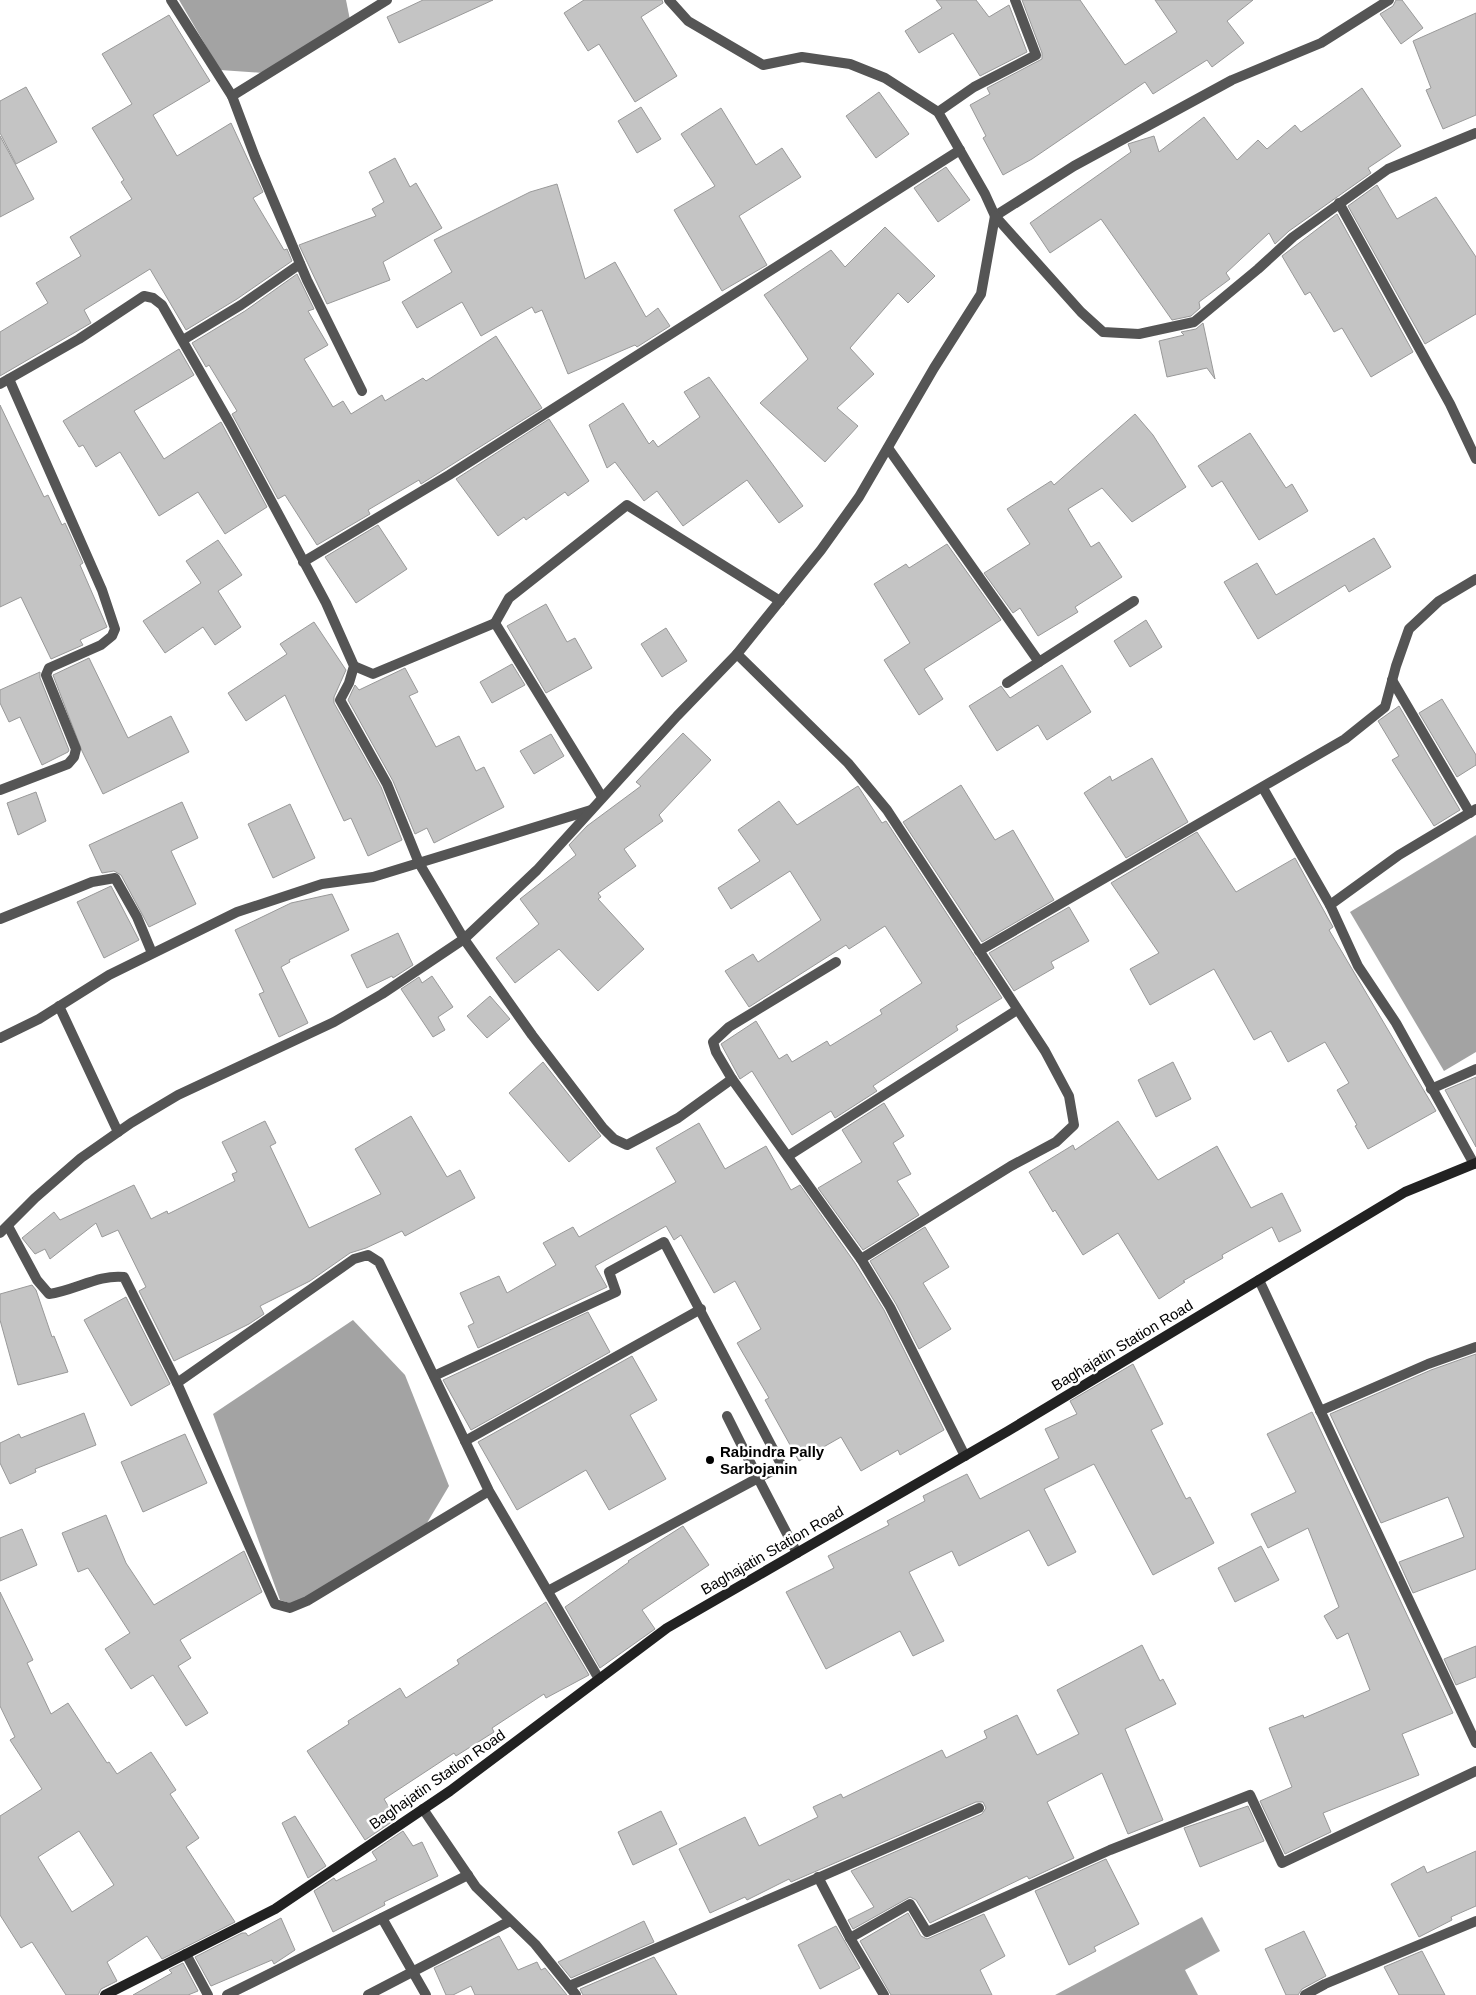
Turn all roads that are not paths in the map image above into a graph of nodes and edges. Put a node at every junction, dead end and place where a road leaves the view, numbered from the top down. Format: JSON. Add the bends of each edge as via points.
{"nodes":[{"id":1,"x":171,"y":0,"type":"edge"},
{"id":2,"x":387,"y":0,"type":"edge"},
{"id":3,"x":669,"y":0,"type":"edge"},
{"id":4,"x":1015,"y":0,"type":"edge"},
{"id":5,"x":1389,"y":0,"type":"edge"},
{"id":6,"x":232,"y":96,"type":"junction"},
{"id":7,"x":938,"y":112,"type":"junction"},
{"id":8,"x":1476,"y":133,"type":"edge"},
{"id":9,"x":960,"y":150,"type":"junction"},
{"id":10,"x":1339,"y":203,"type":"junction"},
{"id":11,"x":995,"y":216,"type":"junction"},
{"id":12,"x":300,"y":264,"type":"junction"},
{"id":13,"x":183,"y":340,"type":"junction"},
{"id":14,"x":4,"y":382,"type":"edge"},
{"id":15,"x":362,"y":390,"type":"dead end"},
{"id":16,"x":888,"y":448,"type":"junction"},
{"id":17,"x":1476,"y":459,"type":"edge"},
{"id":18,"x":303,"y":562,"type":"junction"},
{"id":19,"x":1476,"y":579,"type":"edge"},
{"id":20,"x":780,"y":600,"type":"junction"},
{"id":21,"x":1134,"y":602,"type":"dead end"},
{"id":22,"x":495,"y":623,"type":"junction"},
{"id":23,"x":737,"y":654,"type":"junction"},
{"id":24,"x":1039,"y":662,"type":"junction"},
{"id":25,"x":354,"y":666,"type":"junction"},
{"id":26,"x":1392,"y":680,"type":"junction"},
{"id":27,"x":1007,"y":683,"type":"dead end"},
{"id":28,"x":1263,"y":788,"type":"junction"},
{"id":29,"x":0,"y":790,"type":"edge"},
{"id":30,"x":602,"y":797,"type":"junction"},
{"id":31,"x":592,"y":809,"type":"junction"},
{"id":32,"x":1473,"y":811,"type":"edge"},
{"id":33,"x":419,"y":863,"type":"junction"},
{"id":34,"x":1330,"y":905,"type":"junction"},
{"id":35,"x":0,"y":919,"type":"edge"},
{"id":36,"x":464,"y":939,"type":"junction"},
{"id":37,"x":979,"y":952,"type":"junction"},
{"id":38,"x":152,"y":953,"type":"junction"},
{"id":39,"x":836,"y":962,"type":"dead end"},
{"id":40,"x":59,"y":1006,"type":"junction"},
{"id":41,"x":1017,"y":1010,"type":"junction"},
{"id":42,"x":0,"y":1038,"type":"edge"},
{"id":43,"x":1476,"y":1069,"type":"edge"},
{"id":44,"x":732,"y":1079,"type":"junction"},
{"id":45,"x":1431,"y":1089,"type":"junction"},
{"id":46,"x":118,"y":1132,"type":"junction"},
{"id":47,"x":788,"y":1156,"type":"junction"},
{"id":48,"x":1475,"y":1163,"type":"edge"},
{"id":49,"x":4,"y":1230,"type":"edge"},
{"id":50,"x":860,"y":1258,"type":"junction"},
{"id":51,"x":1259,"y":1280,"type":"junction"},
{"id":52,"x":701,"y":1308,"type":"junction"},
{"id":53,"x":1476,"y":1347,"type":"edge"},
{"id":54,"x":434,"y":1376,"type":"junction"},
{"id":55,"x":178,"y":1383,"type":"junction"},
{"id":56,"x":1320,"y":1411,"type":"junction"},
{"id":57,"x":727,"y":1416,"type":"dead end"},
{"id":58,"x":465,"y":1442,"type":"junction"},
{"id":59,"x":965,"y":1456,"type":"junction"},
{"id":60,"x":758,"y":1478,"type":"junction"},
{"id":61,"x":489,"y":1490,"type":"junction"},
{"id":62,"x":797,"y":1553,"type":"junction"},
{"id":63,"x":548,"y":1591,"type":"junction"},
{"id":64,"x":599,"y":1679,"type":"junction"},
{"id":65,"x":1476,"y":1743,"type":"edge"},
{"id":66,"x":1476,"y":1772,"type":"edge"},
{"id":67,"x":979,"y":1808,"type":"dead end"},
{"id":68,"x":423,"y":1809,"type":"junction"},
{"id":69,"x":468,"y":1875,"type":"junction"},
{"id":70,"x":818,"y":1878,"type":"junction"},
{"id":71,"x":382,"y":1918,"type":"junction"},
{"id":72,"x":510,"y":1921,"type":"junction"},
{"id":73,"x":1476,"y":1921,"type":"edge"},
{"id":74,"x":850,"y":1938,"type":"junction"},
{"id":75,"x":186,"y":1954,"type":"junction"},
{"id":76,"x":414,"y":1972,"type":"junction"},
{"id":77,"x":569,"y":1986,"type":"junction"},
{"id":78,"x":105,"y":1995,"type":"edge"},
{"id":79,"x":208,"y":1995,"type":"edge"},
{"id":80,"x":227,"y":1995,"type":"edge"},
{"id":81,"x":368,"y":1995,"type":"edge"},
{"id":82,"x":426,"y":1995,"type":"edge"},
{"id":83,"x":576,"y":1995,"type":"edge"},
{"id":84,"x":884,"y":1995,"type":"edge"},
{"id":85,"x":1305,"y":1995,"type":"edge"}],
"edges":[{"from":1,"to":6,"type":"street"},
{"from":2,"to":6,"type":"street"},
{"from":3,"to":7,"type":"street","via":[[688,21],[762,65],[802,57],[850,64],[885,78]]},
{"from":4,"to":7,"type":"street","via":[[1036,55],[974,87]]},
{"from":5,"to":11,"type":"street","via":[[1321,43],[1232,80],[1074,166]]},
{"from":6,"to":12,"type":"street"},
{"from":7,"to":9,"type":"street"},
{"from":8,"to":10,"type":"street","via":[[1388,169]]},
{"from":9,"to":11,"type":"street"},
{"from":9,"to":18,"type":"street","via":[[449,475]]},
{"from":10,"to":11,"type":"street","via":[[1293,237],[1194,322],[1139,334],[1103,332]]},
{"from":10,"to":17,"type":"street","via":[[1450,404]]},
{"from":11,"to":16,"type":"street","via":[[981,294]]},
{"from":12,"to":13,"type":"street"},
{"from":12,"to":15,"type":"street"},
{"from":13,"to":14,"type":"street","via":[[162,305],[144,296],[79,339]]},
{"from":13,"to":18,"type":"street"},
{"from":14,"to":29,"type":"street","via":[[102,590],[115,629],[112,636],[100,645],[49,668],[46,675],[76,748],[74,757],[68,764]]},
{"from":16,"to":20,"type":"street","via":[[859,497]]},
{"from":16,"to":24,"type":"street"},
{"from":18,"to":25,"type":"street","via":[[326,603]]},
{"from":19,"to":26,"type":"street","via":[[1439,601],[1409,629]]},
{"from":20,"to":22,"type":"street","via":[[627,505],[509,598]]},
{"from":20,"to":23,"type":"street"},
{"from":21,"to":24,"type":"street"},
{"from":22,"to":25,"type":"street","via":[[373,674]]},
{"from":22,"to":30,"type":"street"},
{"from":23,"to":30,"type":"street"},
{"from":23,"to":37,"type":"street","via":[[848,764],[887,810]]},
{"from":24,"to":27,"type":"street"},
{"from":25,"to":33,"type":"street","via":[[340,700],[387,784]]},
{"from":26,"to":28,"type":"street","via":[[1385,707],[1345,739]]},
{"from":26,"to":32,"type":"street"},
{"from":28,"to":34,"type":"street"},
{"from":28,"to":37,"type":"street"},
{"from":30,"to":31,"type":"street"},
{"from":31,"to":33,"type":"street"},
{"from":31,"to":36,"type":"street","via":[[537,870]]},
{"from":32,"to":34,"type":"street","via":[[1399,855]]},
{"from":33,"to":36,"type":"street"},
{"from":33,"to":38,"type":"street","via":[[373,877],[322,884],[237,912]]},
{"from":34,"to":45,"type":"street","via":[[1358,966],[1396,1023]]},
{"from":35,"to":38,"type":"street","via":[[92,882],[116,878],[138,917]]},
{"from":36,"to":44,"type":"street","via":[[532,1035],[614,1139],[627,1145],[678,1118]]},
{"from":36,"to":46,"type":"street","via":[[334,1022],[178,1095]]},
{"from":37,"to":41,"type":"street"},
{"from":38,"to":40,"type":"street"},
{"from":39,"to":44,"type":"street","via":[[729,1027],[712,1042]]},
{"from":40,"to":42,"type":"street"},
{"from":40,"to":46,"type":"street"},
{"from":41,"to":47,"type":"street"},
{"from":41,"to":50,"type":"street","via":[[1069,1096],[1074,1125],[1056,1142]]},
{"from":43,"to":45,"type":"street"},
{"from":44,"to":47,"type":"street"},
{"from":45,"to":48,"type":"street"},
{"from":46,"to":49,"type":"street","via":[[81,1158]]},
{"from":47,"to":50,"type":"street"},
{"from":48,"to":51,"type":"street","name":"Baghajatin Station Road","via":[[1405,1192]]},
{"from":49,"to":55,"type":"street","via":[[49,1294],[66,1292],[112,1275],[124,1277]]},
{"from":50,"to":59,"type":"street","via":[[890,1307]]},
{"from":51,"to":56,"type":"street"},
{"from":51,"to":59,"type":"street","name":"Baghajatin Station Road"},
{"from":52,"to":54,"type":"street","via":[[664,1242],[609,1272],[616,1292]]},
{"from":52,"to":58,"type":"street"},
{"from":52,"to":60,"type":"street","via":[[782,1466]]},
{"from":53,"to":56,"type":"street"},
{"from":54,"to":55,"type":"street","via":[[379,1262],[368,1255],[354,1259]]},
{"from":54,"to":58,"type":"street"},
{"from":55,"to":61,"type":"street","via":[[275,1604],[290,1608],[307,1601]]},
{"from":56,"to":65,"type":"street"},
{"from":57,"to":60,"type":"street"},
{"from":58,"to":61,"type":"street"},
{"from":59,"to":62,"type":"street","name":"Baghajatin Station Road"},
{"from":60,"to":62,"type":"street"},
{"from":60,"to":63,"type":"street"},
{"from":61,"to":63,"type":"street"},
{"from":62,"to":64,"type":"street","name":"Baghajatin Station Road","via":[[667,1628]]},
{"from":63,"to":64,"type":"street"},
{"from":64,"to":68,"type":"street","name":"Baghajatin Station Road"},
{"from":66,"to":74,"type":"street","via":[[1282,1863],[1250,1795],[1110,1850],[927,1932],[910,1904]]},
{"from":67,"to":70,"type":"street"},
{"from":68,"to":69,"type":"street"},
{"from":68,"to":75,"type":"street","name":"Baghajatin Station Road","via":[[275,1909]]},
{"from":69,"to":71,"type":"street"},
{"from":69,"to":72,"type":"street"},
{"from":70,"to":74,"type":"street"},
{"from":70,"to":77,"type":"street"},
{"from":71,"to":76,"type":"street"},
{"from":71,"to":80,"type":"street"},
{"from":72,"to":76,"type":"street"},
{"from":72,"to":77,"type":"street","via":[[535,1944]]},
{"from":73,"to":85,"type":"street"},
{"from":74,"to":84,"type":"street"},
{"from":75,"to":78,"type":"street","name":"Baghajatin Station Road"},
{"from":75,"to":79,"type":"street"},
{"from":76,"to":81,"type":"street"},
{"from":76,"to":82,"type":"street"},
{"from":77,"to":83,"type":"street"}]}
